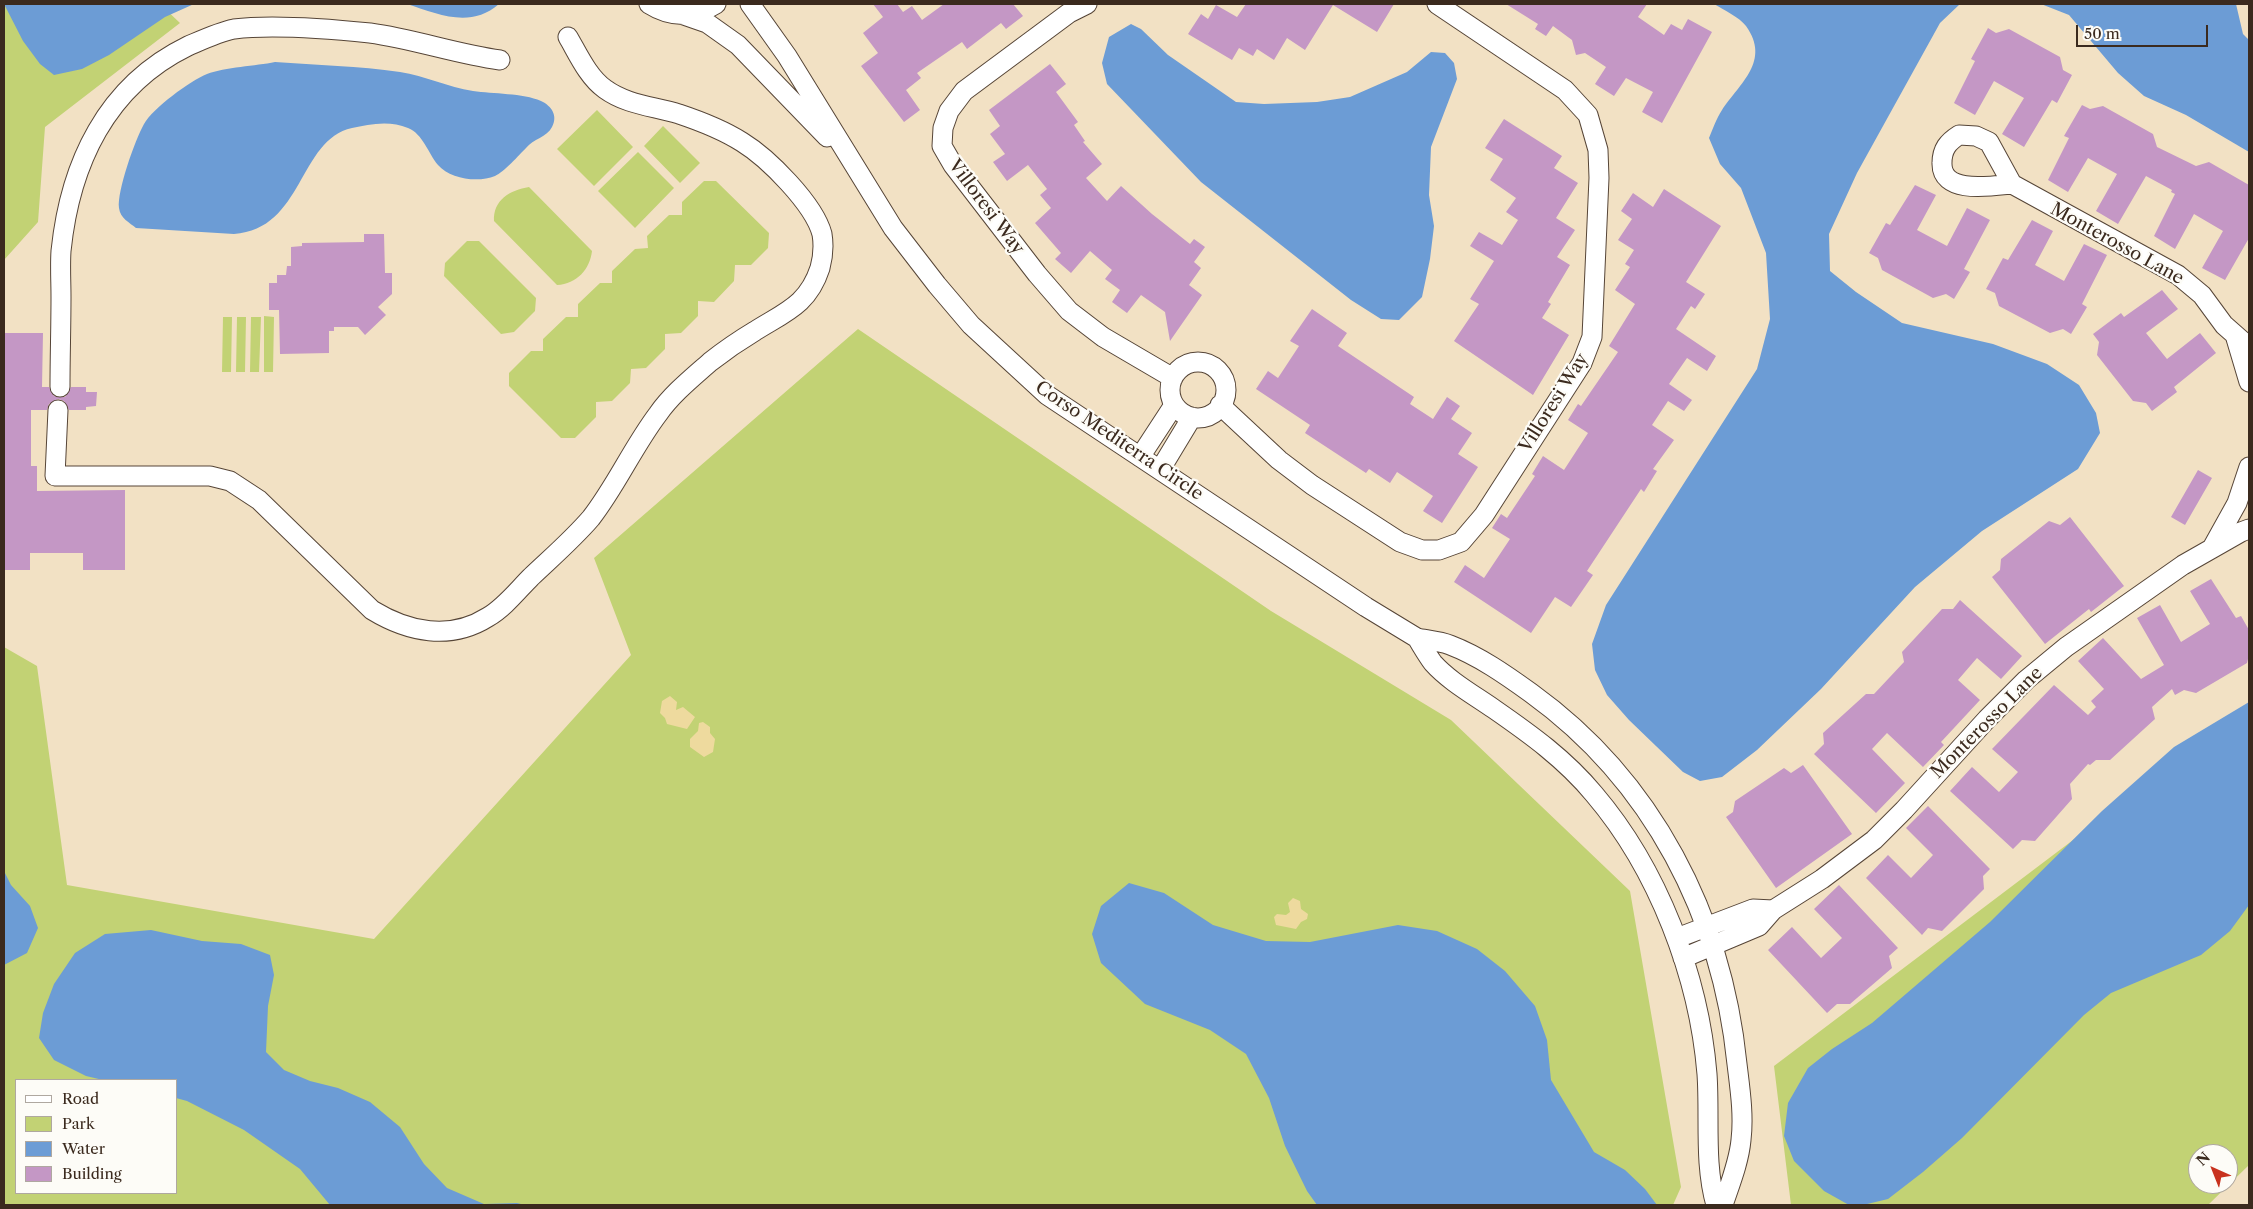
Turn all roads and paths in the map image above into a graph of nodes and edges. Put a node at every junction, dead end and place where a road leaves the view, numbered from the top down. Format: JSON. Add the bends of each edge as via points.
{"nodes":[{"id":1,"x":649,"y":4,"type":"edge"},
{"id":2,"x":716,"y":4,"type":"edge"},
{"id":3,"x":750,"y":4,"type":"edge"},
{"id":4,"x":1088,"y":4,"type":"edge"},
{"id":5,"x":1437,"y":4,"type":"edge"},
{"id":6,"x":684,"y":16,"type":"junction"},
{"id":7,"x":568,"y":37,"type":"dead end"},
{"id":8,"x":500,"y":60,"type":"dead end"},
{"id":9,"x":854,"y":165,"type":"junction"},
{"id":10,"x":2012,"y":184,"type":"dead end"},
{"id":11,"x":2235,"y":334,"type":"junction"},
{"id":12,"x":2249,"y":347,"type":"edge"},
{"id":13,"x":1173,"y":378,"type":"junction"},
{"id":14,"x":2249,"y":382,"type":"edge"},
{"id":15,"x":60,"y":387,"type":"dead end"},
{"id":16,"x":1174,"y":405,"type":"junction"},
{"id":17,"x":1220,"y":405,"type":"junction"},
{"id":18,"x":58,"y":410,"type":"dead end"},
{"id":19,"x":1192,"y":417,"type":"junction"},
{"id":20,"x":1140,"y":457,"type":"junction"},
{"id":21,"x":2249,"y":467,"type":"edge"},
{"id":22,"x":1160,"y":470,"type":"junction"},
{"id":23,"x":2249,"y":529,"type":"edge"},
{"id":24,"x":2212,"y":548,"type":"junction"},
{"id":25,"x":1416,"y":638,"type":"junction"},
{"id":26,"x":1773,"y":910,"type":"junction"},
{"id":27,"x":1706,"y":927,"type":"junction"},
{"id":28,"x":1677,"y":938,"type":"junction"},
{"id":29,"x":1713,"y":945,"type":"junction"},
{"id":30,"x":1684,"y":958,"type":"junction"},
{"id":31,"x":1716,"y":1205,"type":"edge"},
{"id":32,"x":1723,"y":1205,"type":"edge"}],
"edges":[{"from":1,"to":6,"type":"street","name":"Corso Mediterra Circle"},
{"from":2,"to":6,"type":"street"},
{"from":3,"to":9,"type":"street","name":"Corso Mediterra Circle","via":[[787,56]]},
{"from":4,"to":13,"type":"street","name":"Villoresi Way","via":[[1069,13],[1028,42],[964,92],[946,120],[942,146],[953,165],[1069,311],[1103,337]]},
{"from":5,"to":17,"type":"street","name":"Villoresi Way","via":[[1565,90],[1588,115],[1598,150],[1599,178],[1592,338],[1582,363],[1484,515],[1461,542],[1439,550],[1422,550],[1400,542],[1320,490],[1279,460]]},
{"from":6,"to":9,"type":"street","name":"Corso Mediterra Circle","via":[[707,23],[738,45]]},
{"from":7,"to":18,"type":"street","via":[[590,74],[603,88],[625,101],[678,114],[716,128],[743,143],[796,193],[817,223],[824,246],[814,284],[805,298],[786,314],[754,331],[713,360],[684,385],[659,412],[592,516],[489,617],[449,632],[424,631],[388,620],[372,610],[259,500],[230,481],[210,476],[54,476]]},
{"from":8,"to":15,"type":"street","via":[[370,34],[266,28],[233,30],[204,39],[149,69],[112,107],[94,133],[76,178],[61,251]]},
{"from":9,"to":20,"type":"street","name":"Corso Mediterra Circle","via":[[893,228],[971,325],[1047,395]]},
{"from":10,"to":11,"type":"street","name":"Monterosso Lane","via":[[2178,275],[2202,295],[2224,325]]},
{"from":11,"to":12,"type":"street","name":"Monterosso Lane"},
{"from":11,"to":14,"type":"street","name":"Monterosso Lane"},
{"from":13,"to":16,"type":"street","via":[[1170,392]]},
{"from":13,"to":17,"type":"street","via":[[1181,367],[1190,363],[1209,364],[1222,377],[1225,386]]},
{"from":16,"to":19,"type":"street"},
{"from":16,"to":20,"type":"street"},
{"from":17,"to":19,"type":"street","via":[[1208,415]]},
{"from":19,"to":22,"type":"street"},
{"from":20,"to":22,"type":"street","name":"Corso Mediterra Circle"},
{"from":21,"to":24,"type":"street","name":"Monterosso Lane","via":[[2237,503]]},
{"from":22,"to":25,"type":"street","name":"Corso Mediterra Circle"},
{"from":23,"to":24,"type":"street","name":"Monterosso Lane"},
{"from":24,"to":26,"type":"street","name":"Monterosso Lane","via":[[2066,647],[2026,680],[1987,719],[1874,840]]},
{"from":25,"to":27,"type":"street","name":"Corso Mediterra Circle","via":[[1448,644],[1472,654],[1552,709],[1586,737],[1655,821],[1689,884]]},
{"from":25,"to":28,"type":"street","name":"Corso Mediterra Circle","via":[[1434,664],[1577,773],[1626,837]]},
{"from":26,"to":27,"type":"street","via":[[1753,909]]},
{"from":26,"to":29,"type":"street","name":"Monterosso Lane","via":[[1759,926]]},
{"from":27,"to":28,"type":"street"},
{"from":27,"to":29,"type":"street","name":"Corso Mediterra Circle"},
{"from":28,"to":30,"type":"street","name":"Corso Mediterra Circle"},
{"from":29,"to":30,"type":"street","name":"Monterosso Lane"},
{"from":29,"to":32,"type":"street","name":"Corso Mediterra Circle","via":[[1726,990],[1741,1101],[1741,1140]]},
{"from":30,"to":31,"type":"street","name":"Corso Mediterra Circle","via":[[1705,1056],[1710,1184]]}]}
